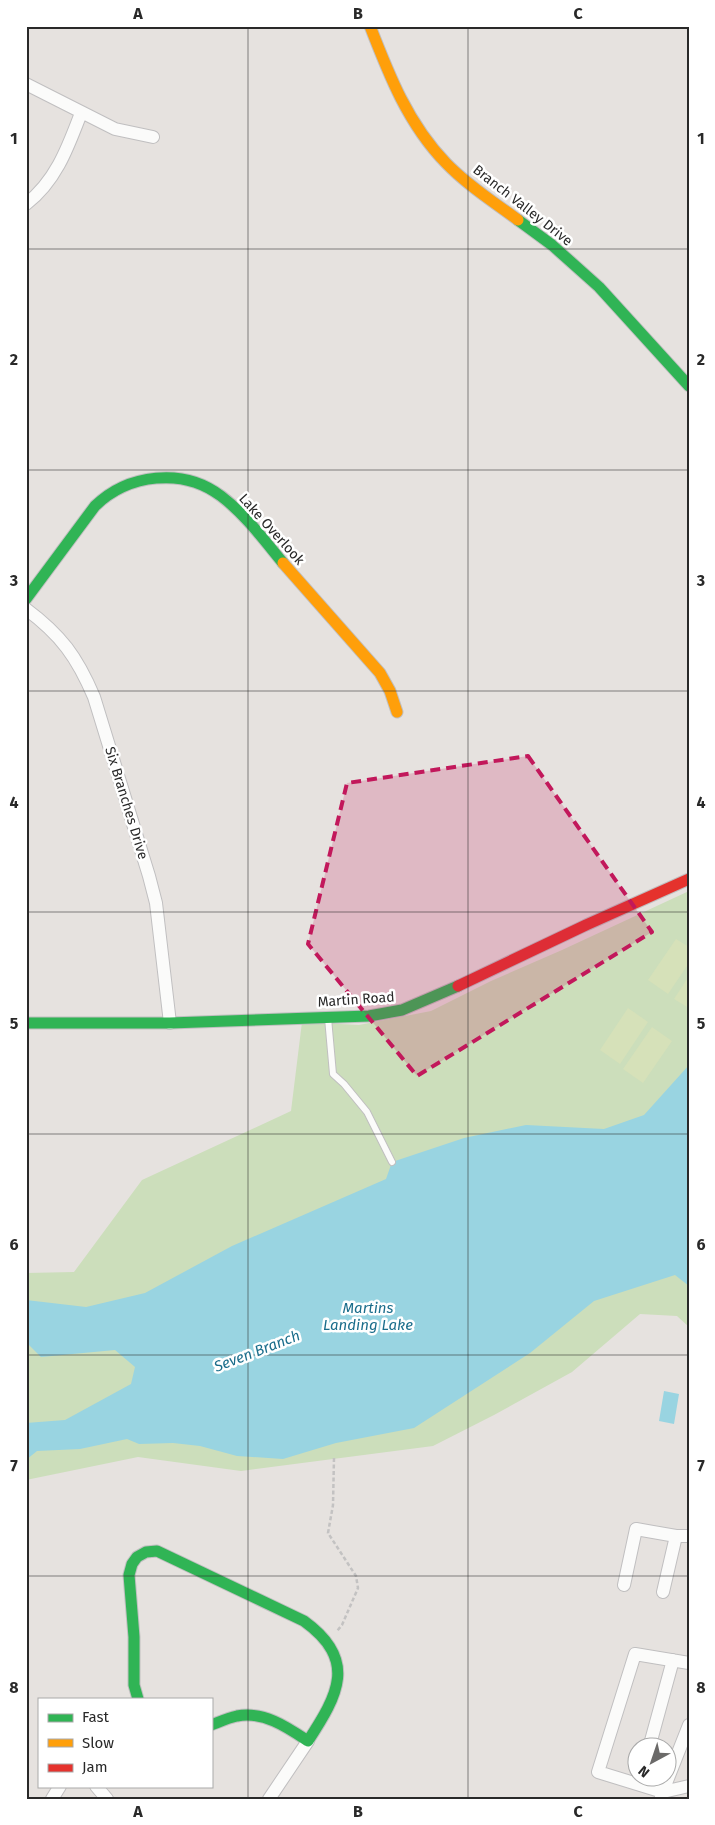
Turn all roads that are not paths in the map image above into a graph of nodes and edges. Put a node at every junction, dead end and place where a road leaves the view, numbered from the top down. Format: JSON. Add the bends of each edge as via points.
{"nodes":[{"id":1,"x":370,"y":26,"type":"edge"},
{"id":2,"x":26,"y":84,"type":"edge"},
{"id":3,"x":81,"y":113,"type":"junction"},
{"id":4,"x":153,"y":137,"type":"dead end"},
{"id":5,"x":26,"y":204,"type":"edge"},
{"id":6,"x":689,"y":386,"type":"edge"},
{"id":7,"x":26,"y":599,"type":"edge"},
{"id":8,"x":26,"y":609,"type":"edge"},
{"id":9,"x":397,"y":712,"type":"dead end"},
{"id":10,"x":689,"y":879,"type":"edge"},
{"id":11,"x":328,"y":1016,"type":"junction"},
{"id":12,"x":26,"y":1023,"type":"edge"},
{"id":13,"x":170,"y":1023,"type":"junction"},
{"id":14,"x":392,"y":1162,"type":"dead end"},
{"id":15,"x":682,"y":1536,"type":"edge"},
{"id":16,"x":624,"y":1585,"type":"dead end"},
{"id":17,"x":662,"y":1592,"type":"dead end"},
{"id":18,"x":673,"y":1660,"type":"junction"},
{"id":19,"x":689,"y":1663,"type":"edge"},
{"id":20,"x":138,"y":1698,"type":"edge"},
{"id":21,"x":212,"y":1725,"type":"edge"},
{"id":22,"x":689,"y":1725,"type":"edge"},
{"id":23,"x":651,"y":1738,"type":"edge"},
{"id":24,"x":308,"y":1741,"type":"junction"},
{"id":25,"x":628,"y":1779,"type":"edge"},
{"id":26,"x":689,"y":1786,"type":"edge"},
{"id":27,"x":59,"y":1788,"type":"edge"},
{"id":28,"x":98,"y":1788,"type":"edge"},
{"id":29,"x":650,"y":1788,"type":"edge"},
{"id":30,"x":662,"y":1796,"type":"edge"},
{"id":31,"x":52,"y":1799,"type":"edge"},
{"id":32,"x":107,"y":1799,"type":"edge"},
{"id":33,"x":269,"y":1799,"type":"edge"}],
"edges":[{"from":1,"to":6,"type":"street","name":"Branch Valley Drive","via":[[393,85],[410,116],[446,163],[552,245],[599,287]]},
{"from":2,"to":3,"type":"street"},
{"from":3,"to":4,"type":"street","via":[[115,128]]},
{"from":3,"to":5,"type":"street","via":[[62,161],[42,189]]},
{"from":7,"to":9,"type":"street","name":"Lake Overlook","via":[[84,519],[105,497],[147,478],[192,481],[217,493],[238,511],[380,673]]},
{"from":8,"to":13,"type":"street","name":"Six Branches Drive","via":[[66,645],[94,697],[156,903]]},
{"from":10,"to":11,"type":"street","name":"Martin Road","via":[[402,1010],[369,1016]]},
{"from":11,"to":13,"type":"street","name":"Martin Road"},
{"from":11,"to":14,"type":"lane","via":[[333,1074],[367,1112]]},
{"from":12,"to":13,"type":"street","name":"Martin Road"},
{"from":15,"to":16,"type":"street","via":[[636,1529]]},
{"from":15,"to":17,"type":"street"},
{"from":18,"to":19,"type":"street"},
{"from":18,"to":23,"type":"street"},
{"from":18,"to":25,"type":"street","via":[[635,1654],[598,1772]]},
{"from":20,"to":24,"type":"street","via":[[134,1685],[130,1565],[136,1556],[156,1550],[304,1621],[328,1642],[335,1656],[337,1687],[334,1699]]},
{"from":21,"to":24,"type":"street","via":[[238,1716],[260,1715],[280,1722]]},
{"from":22,"to":30,"type":"street"},
{"from":24,"to":33,"type":"street"},
{"from":26,"to":30,"type":"street"},
{"from":27,"to":31,"type":"street"},
{"from":28,"to":32,"type":"street"},
{"from":29,"to":30,"type":"street"}]}
